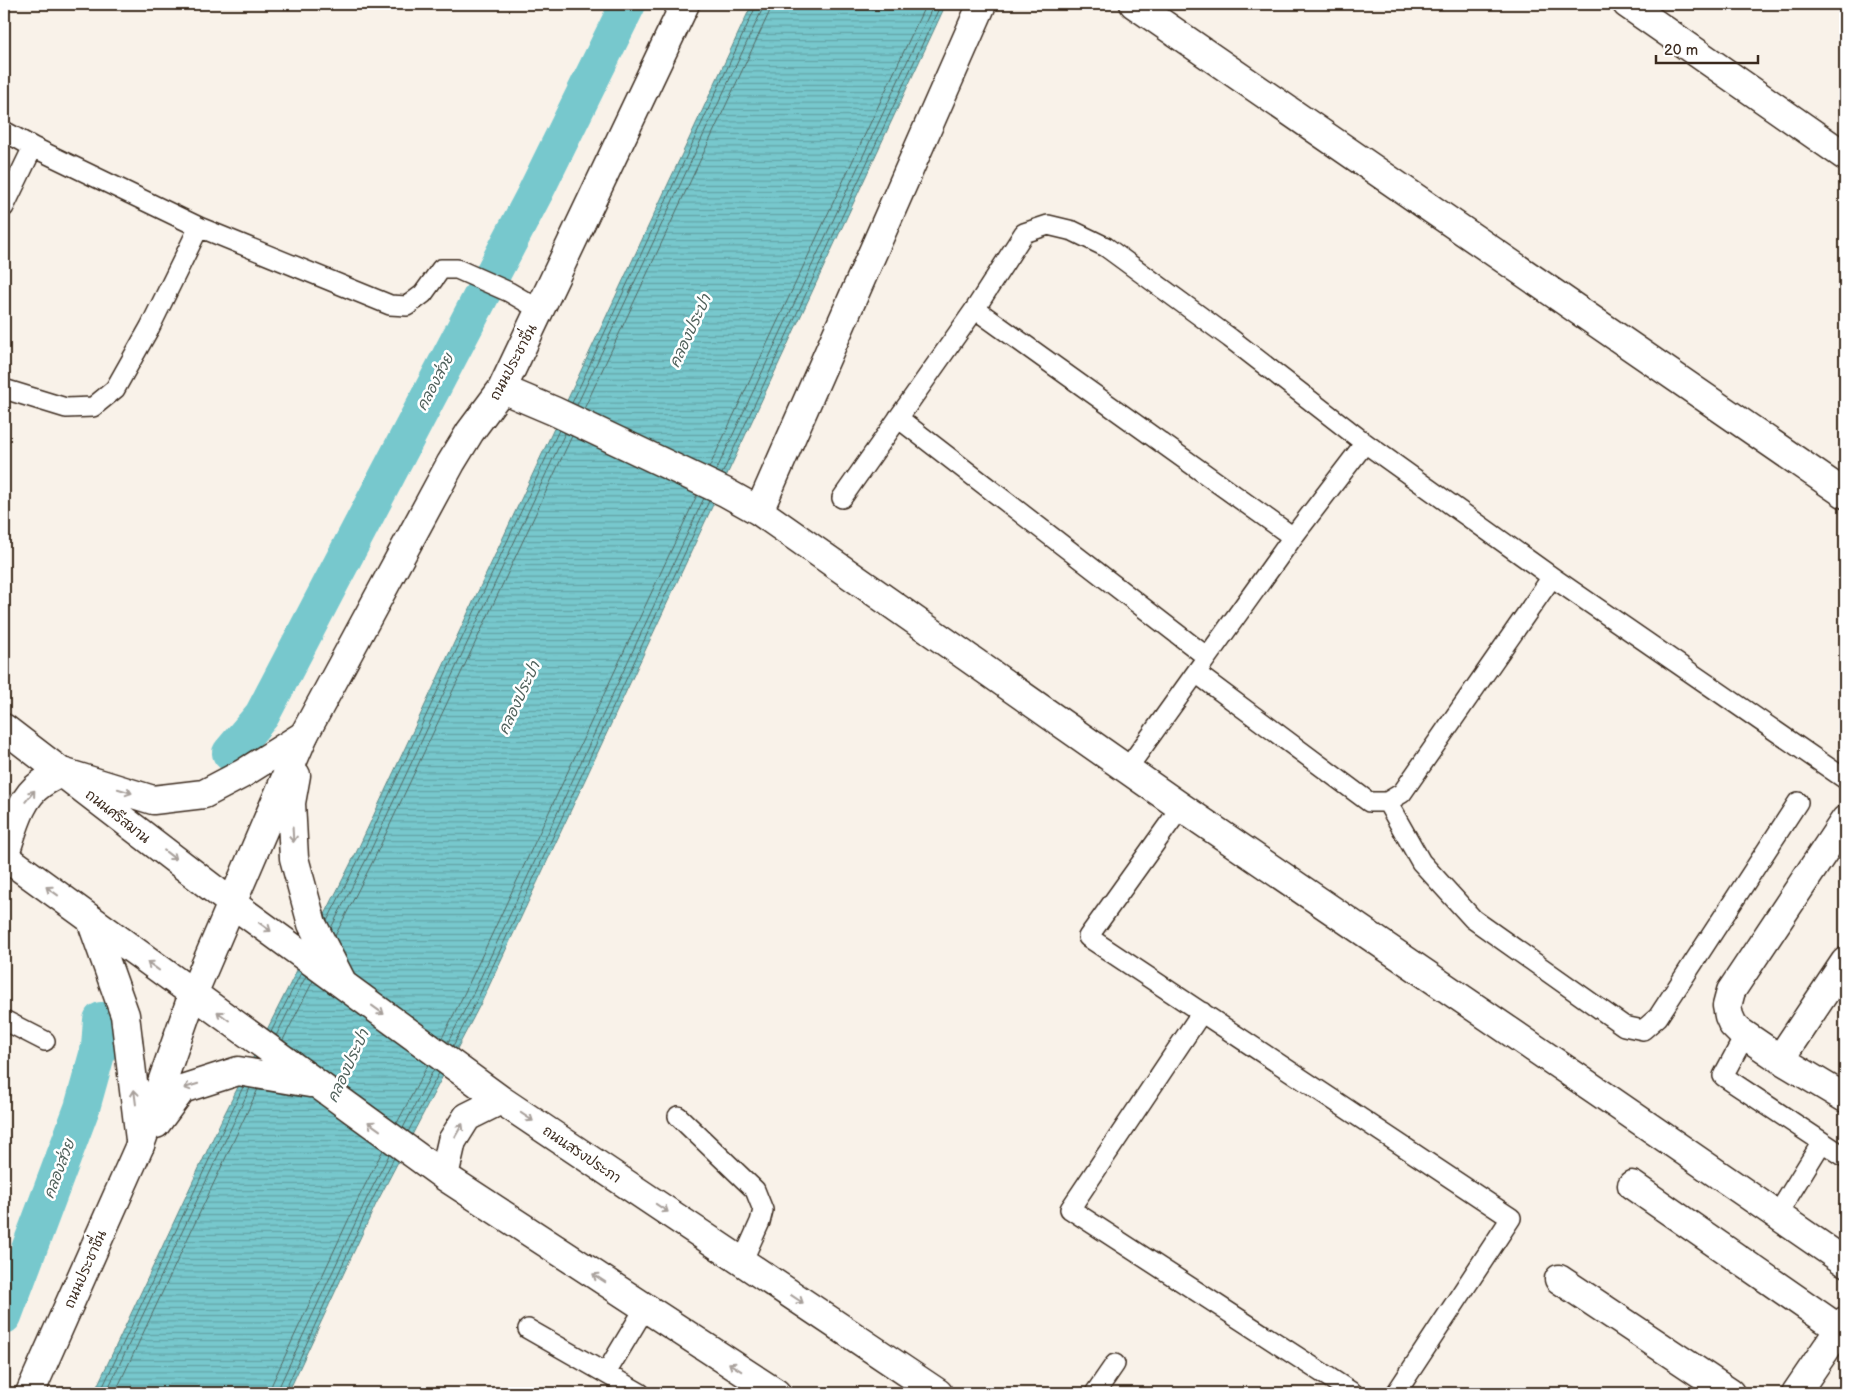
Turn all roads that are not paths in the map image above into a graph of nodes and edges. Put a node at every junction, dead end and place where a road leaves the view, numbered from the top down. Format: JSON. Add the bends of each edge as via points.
{"nodes":[{"id":1,"x":685,"y":4,"type":"edge"},
{"id":2,"x":982,"y":4,"type":"edge"},
{"id":3,"x":1134,"y":4,"type":"edge"},
{"id":4,"x":1626,"y":4,"type":"edge"},
{"id":5,"x":4,"y":131,"type":"edge"},
{"id":6,"x":33,"y":147,"type":"junction"},
{"id":7,"x":1845,"y":156,"type":"edge"},
{"id":8,"x":4,"y":207,"type":"edge"},
{"id":9,"x":199,"y":227,"type":"junction"},
{"id":10,"x":975,"y":309,"type":"junction"},
{"id":11,"x":540,"y":310,"type":"junction"},
{"id":12,"x":4,"y":389,"type":"edge"},
{"id":13,"x":502,"y":389,"type":"junction"},
{"id":14,"x":898,"y":418,"type":"junction"},
{"id":15,"x":1365,"y":443,"type":"junction"},
{"id":16,"x":1845,"y":494,"type":"edge"},
{"id":17,"x":842,"y":498,"type":"dead end"},
{"id":18,"x":759,"y":511,"type":"junction"},
{"id":19,"x":1293,"y":537,"type":"junction"},
{"id":20,"x":1552,"y":577,"type":"junction"},
{"id":21,"x":1207,"y":657,"type":"junction"},
{"id":22,"x":1196,"y":673,"type":"junction"},
{"id":23,"x":4,"y":728,"type":"edge"},
{"id":24,"x":304,"y":735,"type":"junction"},
{"id":25,"x":1127,"y":769,"type":"junction"},
{"id":26,"x":62,"y":772,"type":"junction"},
{"id":27,"x":1845,"y":779,"type":"edge"},
{"id":28,"x":1387,"y":802,"type":"junction"},
{"id":29,"x":1798,"y":802,"type":"dead end"},
{"id":30,"x":1181,"y":807,"type":"junction"},
{"id":31,"x":1845,"y":820,"type":"edge"},
{"id":32,"x":4,"y":856,"type":"edge"},
{"id":33,"x":233,"y":904,"type":"junction"},
{"id":34,"x":91,"y":920,"type":"junction"},
{"id":35,"x":1845,"y":962,"type":"edge"},
{"id":36,"x":344,"y":985,"type":"junction"},
{"id":37,"x":193,"y":994,"type":"junction"},
{"id":38,"x":1202,"y":1012,"type":"junction"},
{"id":39,"x":4,"y":1020,"type":"edge"},
{"id":40,"x":1746,"y":1035,"type":"junction"},
{"id":41,"x":46,"y":1041,"type":"dead end"},
{"id":42,"x":1780,"y":1059,"type":"junction"},
{"id":43,"x":315,"y":1084,"type":"junction"},
{"id":44,"x":1845,"y":1098,"type":"edge"},
{"id":45,"x":501,"y":1100,"type":"junction"},
{"id":46,"x":678,"y":1116,"type":"dead end"},
{"id":47,"x":1822,"y":1142,"type":"junction"},
{"id":48,"x":140,"y":1145,"type":"junction"},
{"id":49,"x":1845,"y":1157,"type":"edge"},
{"id":50,"x":444,"y":1176,"type":"junction"},
{"id":51,"x":1632,"y":1185,"type":"dead end"},
{"id":52,"x":1777,"y":1215,"type":"junction"},
{"id":53,"x":742,"y":1262,"type":"junction"},
{"id":54,"x":1845,"y":1262,"type":"edge"},
{"id":55,"x":1558,"y":1279,"type":"dead end"},
{"id":56,"x":645,"y":1308,"type":"junction"},
{"id":57,"x":1843,"y":1328,"type":"edge"},
{"id":58,"x":528,"y":1329,"type":"dead end"},
{"id":59,"x":1114,"y":1364,"type":"dead end"},
{"id":60,"x":606,"y":1373,"type":"junction"},
{"id":61,"x":30,"y":1393,"type":"edge"},
{"id":62,"x":640,"y":1393,"type":"edge"},
{"id":63,"x":776,"y":1393,"type":"edge"},
{"id":64,"x":938,"y":1393,"type":"edge"},
{"id":65,"x":1095,"y":1393,"type":"edge"},
{"id":66,"x":1354,"y":1393,"type":"edge"},
{"id":67,"x":1396,"y":1393,"type":"edge"},
{"id":68,"x":1730,"y":1393,"type":"edge"},
{"id":69,"x":1796,"y":1393,"type":"edge"}],
"edges":[{"from":1,"to":11,"type":"street","name":"ถนนประชาชื่น"},
{"from":2,"to":18,"type":"street"},
{"from":3,"to":16,"type":"street"},
{"from":4,"to":7,"type":"street"},
{"from":5,"to":6,"type":"lane"},
{"from":6,"to":8,"type":"lane"},
{"from":6,"to":9,"type":"lane"},
{"from":9,"to":11,"type":"lane","via":[[390,305],[408,306],[423,294],[441,269],[457,269]]},
{"from":9,"to":12,"type":"lane","via":[[150,327],[115,389],[93,407],[66,408]]},
{"from":10,"to":14,"type":"lane"},
{"from":10,"to":15,"type":"lane","via":[[1024,234],[1048,225],[1073,231],[1106,247]]},
{"from":10,"to":19,"type":"lane"},
{"from":11,"to":13,"type":"street","name":"ถนนประชาชื่น"},
{"from":13,"to":18,"type":"street","via":[[725,492]]},
{"from":13,"to":24,"type":"street","name":"ถนนประชาชื่น","via":[[451,462]]},
{"from":14,"to":17,"type":"lane"},
{"from":14,"to":21,"type":"lane"},
{"from":15,"to":19,"type":"lane"},
{"from":15,"to":20,"type":"lane"},
{"from":18,"to":25,"type":"street"},
{"from":19,"to":21,"type":"lane"},
{"from":20,"to":27,"type":"lane"},
{"from":20,"to":28,"type":"lane","via":[[1402,793]]},
{"from":21,"to":22,"type":"lane"},
{"from":22,"to":25,"type":"lane"},
{"from":22,"to":28,"type":"lane","via":[[1369,802]]},
{"from":23,"to":26,"type":"street","name":"ถนนศรีสมาน"},
{"from":26,"to":24,"type":"street","one_way":true,"via":[[153,800],[204,794]]},
{"from":24,"to":33,"type":"street"},
{"from":24,"to":36,"type":"street","one_way":true,"via":[[291,803],[294,858],[312,924]]},
{"from":25,"to":30,"type":"street"},
{"from":32,"to":26,"type":"street","one_way":true,"via":[[20,810],[28,797],[40,784]]},
{"from":26,"to":33,"type":"street","name":"ถนนศรีสมาน","one_way":true},
{"from":28,"to":29,"type":"lane","via":[[1421,862],[1473,920],[1624,1026],[1643,1030],[1658,1017]]},
{"from":30,"to":38,"type":"lane","via":[[1088,937]]},
{"from":30,"to":52,"type":"street"},
{"from":31,"to":40,"type":"street","via":[[1730,991],[1729,1016]]},
{"from":34,"to":32,"type":"street","one_way":true},
{"from":33,"to":36,"type":"street","name":"ถนนสรงประภา","one_way":true},
{"from":33,"to":37,"type":"street"},
{"from":37,"to":34,"type":"street","one_way":true},
{"from":48,"to":34,"type":"street","one_way":true,"via":[[124,1015]]},
{"from":35,"to":42,"type":"street"},
{"from":36,"to":45,"type":"street","name":"ถนนสรงประภา","one_way":true},
{"from":43,"to":37,"type":"street","one_way":true},
{"from":37,"to":48,"type":"street"},
{"from":38,"to":66,"type":"lane","via":[[1070,1209]]},
{"from":38,"to":67,"type":"lane","via":[[1511,1218]]},
{"from":39,"to":41,"type":"lane"},
{"from":40,"to":42,"type":"street"},
{"from":40,"to":47,"type":"lane","via":[[1723,1076]]},
{"from":42,"to":44,"type":"street"},
{"from":43,"to":48,"type":"street","one_way":true,"via":[[238,1072],[182,1089]]},
{"from":50,"to":43,"type":"street","one_way":true},
{"from":50,"to":45,"type":"street","one_way":true,"via":[[452,1141],[466,1117]]},
{"from":45,"to":53,"type":"street","name":"ถนนสรงประภา","one_way":true},
{"from":46,"to":53,"type":"lane","via":[[755,1190],[763,1210]]},
{"from":47,"to":49,"type":"lane"},
{"from":47,"to":52,"type":"lane"},
{"from":48,"to":61,"type":"street","name":"ถนนประชาชื่น"},
{"from":56,"to":50,"type":"street","one_way":true},
{"from":51,"to":57,"type":"street"},
{"from":52,"to":54,"type":"street"},
{"from":53,"to":64,"type":"street","name":"ถนนสรงประภา","one_way":true},
{"from":55,"to":68,"type":"street"},
{"from":56,"to":60,"type":"lane"},
{"from":63,"to":56,"type":"street","one_way":true},
{"from":57,"to":69,"type":"street"},
{"from":58,"to":60,"type":"lane"},
{"from":59,"to":65,"type":"lane"},
{"from":60,"to":62,"type":"lane"}]}
